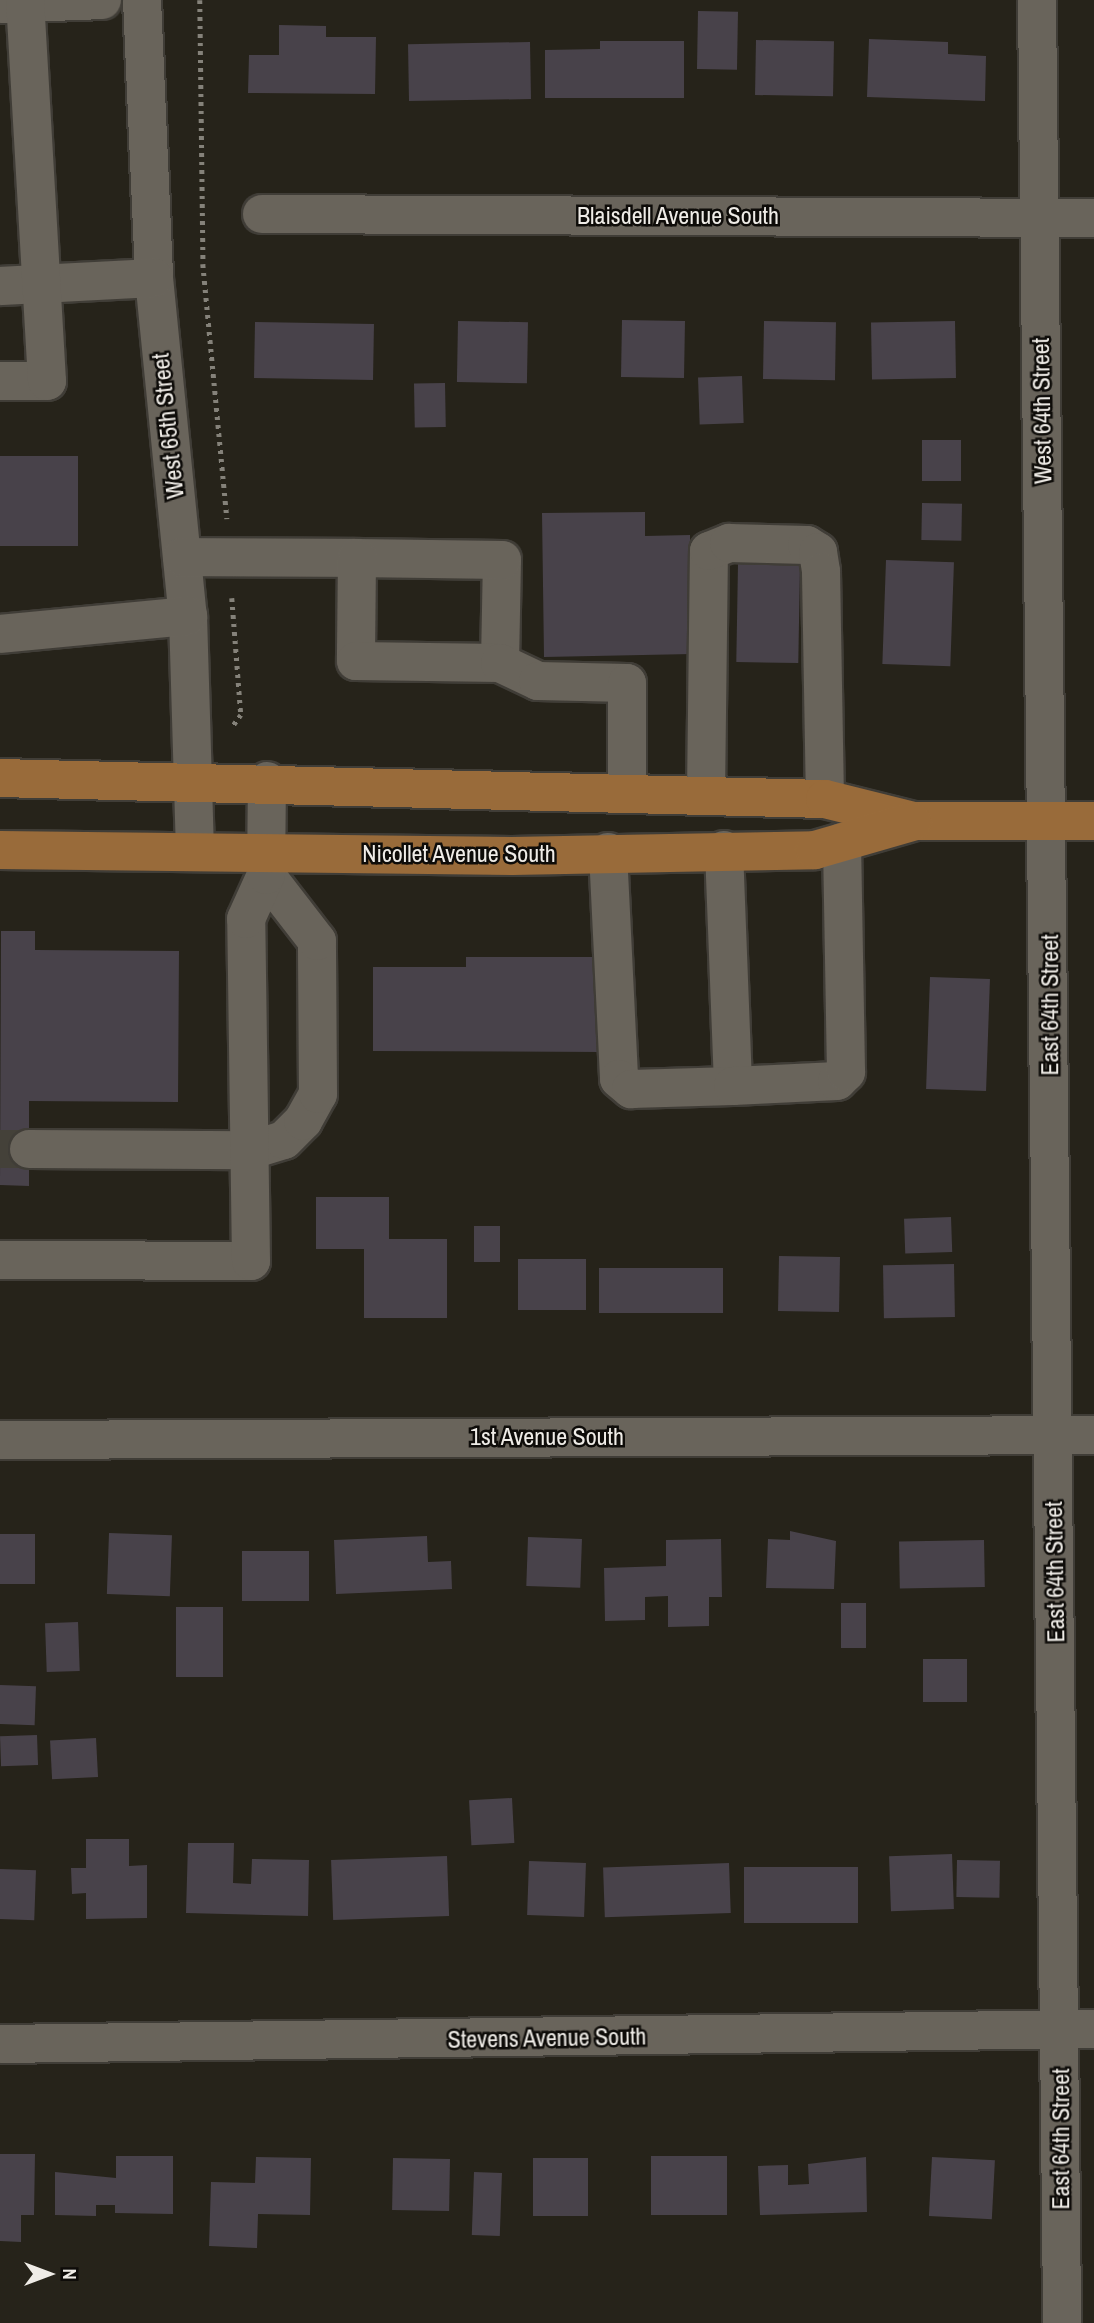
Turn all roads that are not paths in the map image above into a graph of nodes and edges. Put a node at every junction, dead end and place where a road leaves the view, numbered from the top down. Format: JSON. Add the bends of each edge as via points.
{"nodes":[{"id":1,"x":102,"y":0,"type":"edge"},
{"id":2,"x":142,"y":0,"type":"edge"},
{"id":3,"x":1037,"y":0,"type":"edge"},
{"id":4,"x":17,"y":2,"type":"edge"},
{"id":5,"x":262,"y":214,"type":"dead end"},
{"id":6,"x":1038,"y":219,"type":"junction"},
{"id":7,"x":1094,"y":219,"type":"edge"},
{"id":8,"x":153,"y":278,"type":"junction"},
{"id":9,"x":0,"y":286,"type":"edge"},
{"id":10,"x":46,"y":286,"type":"junction"},
{"id":11,"x":0,"y":381,"type":"edge"},
{"id":12,"x":182,"y":557,"type":"junction"},
{"id":13,"x":357,"y":558,"type":"junction"},
{"id":14,"x":188,"y":616,"type":"junction"},
{"id":15,"x":0,"y":634,"type":"edge"},
{"id":16,"x":500,"y":663,"type":"junction"},
{"id":17,"x":0,"y":778,"type":"edge"},
{"id":18,"x":195,"y":780,"type":"junction"},
{"id":19,"x":267,"y":781,"type":"junction"},
{"id":20,"x":627,"y":791,"type":"junction"},
{"id":21,"x":706,"y":794,"type":"junction"},
{"id":22,"x":825,"y":799,"type":"junction"},
{"id":23,"x":914,"y":821,"type":"junction"},
{"id":24,"x":1049,"y":821,"type":"junction"},
{"id":25,"x":1094,"y":821,"type":"edge"},
{"id":26,"x":842,"y":842,"type":"junction"},
{"id":27,"x":0,"y":850,"type":"edge"},
{"id":28,"x":724,"y":850,"type":"junction"},
{"id":29,"x":195,"y":852,"type":"junction"},
{"id":30,"x":608,"y":852,"type":"junction"},
{"id":31,"x":266,"y":864,"type":"junction"},
{"id":32,"x":733,"y":1086,"type":"junction"},
{"id":33,"x":29,"y":1149,"type":"tunnel mouth"},
{"id":34,"x":251,"y":1150,"type":"junction"},
{"id":35,"x":0,"y":1260,"type":"edge"},
{"id":36,"x":1053,"y":1435,"type":"junction"},
{"id":37,"x":1094,"y":1435,"type":"edge"},
{"id":38,"x":0,"y":1440,"type":"edge"},
{"id":39,"x":1077,"y":2031,"type":"edge"},
{"id":40,"x":0,"y":2044,"type":"edge"},
{"id":41,"x":1062,"y":2323,"type":"edge"}],
"edges":[{"from":1,"to":4,"type":"street"},
{"from":2,"to":8,"type":"street","name":"West 65th Street"},
{"from":3,"to":6,"type":"street","name":"West 64th Street"},
{"from":4,"to":10,"type":"street"},
{"from":5,"to":6,"type":"street","name":"Blaisdell Avenue South"},
{"from":6,"to":7,"type":"street","name":"Blaisdell Avenue South"},
{"from":6,"to":24,"type":"street","name":"West 64th Street"},
{"from":8,"to":10,"type":"street"},
{"from":8,"to":12,"type":"street","name":"West 65th Street"},
{"from":9,"to":10,"type":"street"},
{"from":10,"to":11,"type":"street","via":[[47,381]]},
{"from":12,"to":13,"type":"street"},
{"from":12,"to":14,"type":"street","name":"West 65th Street"},
{"from":13,"to":16,"type":"street","via":[[356,661]]},
{"from":13,"to":16,"type":"street","via":[[502,560]]},
{"from":14,"to":15,"type":"street"},
{"from":14,"to":18,"type":"street","name":"West 65th Street"},
{"from":16,"to":20,"type":"street","via":[[538,681],[627,683]]},
{"from":17,"to":18,"type":"main road","name":"Nicollet Avenue South"},
{"from":18,"to":19,"type":"main road","name":"Nicollet Avenue South"},
{"from":18,"to":29,"type":"street","name":"West 65th Street"},
{"from":19,"to":20,"type":"main road","name":"Nicollet Avenue South"},
{"from":19,"to":31,"type":"street"},
{"from":20,"to":21,"type":"main road","name":"Nicollet Avenue South"},
{"from":21,"to":22,"type":"main road","name":"Nicollet Avenue South"},
{"from":21,"to":22,"type":"street","via":[[709,551],[729,543],[807,545],[818,552],[821,572]]},
{"from":22,"to":23,"type":"main road","name":"Nicollet Avenue South"},
{"from":23,"to":24,"type":"main road","name":"Nicollet Avenue South"},
{"from":23,"to":26,"type":"main road","name":"Nicollet Avenue South"},
{"from":24,"to":25,"type":"main road","name":"Nicollet Avenue South"},
{"from":24,"to":36,"type":"street","name":"East 64th Street"},
{"from":26,"to":28,"type":"main road","name":"Nicollet Avenue South","via":[[816,850]]},
{"from":26,"to":32,"type":"street","via":[[846,1072],[837,1081]]},
{"from":27,"to":29,"type":"main road","name":"Nicollet Avenue South"},
{"from":28,"to":30,"type":"main road","name":"Nicollet Avenue South"},
{"from":28,"to":32,"type":"street"},
{"from":29,"to":31,"type":"main road","name":"Nicollet Avenue South"},
{"from":30,"to":31,"type":"main road","name":"Nicollet Avenue South"},
{"from":30,"to":32,"type":"street","via":[[618,1079],[631,1089]]},
{"from":31,"to":34,"type":"street","via":[[246,919]]},
{"from":31,"to":34,"type":"street","via":[[317,941],[317,1094],[284,1140]]},
{"from":33,"to":34,"type":"street"},
{"from":34,"to":35,"type":"street","via":[[251,1261]]},
{"from":36,"to":37,"type":"street","name":"1st Avenue South"},
{"from":36,"to":38,"type":"street","name":"1st Avenue South"},
{"from":36,"to":39,"type":"street","name":"East 64th Street"},
{"from":39,"to":40,"type":"street","name":"Stevens Avenue South"},
{"from":39,"to":41,"type":"street","name":"East 64th Street"}]}
